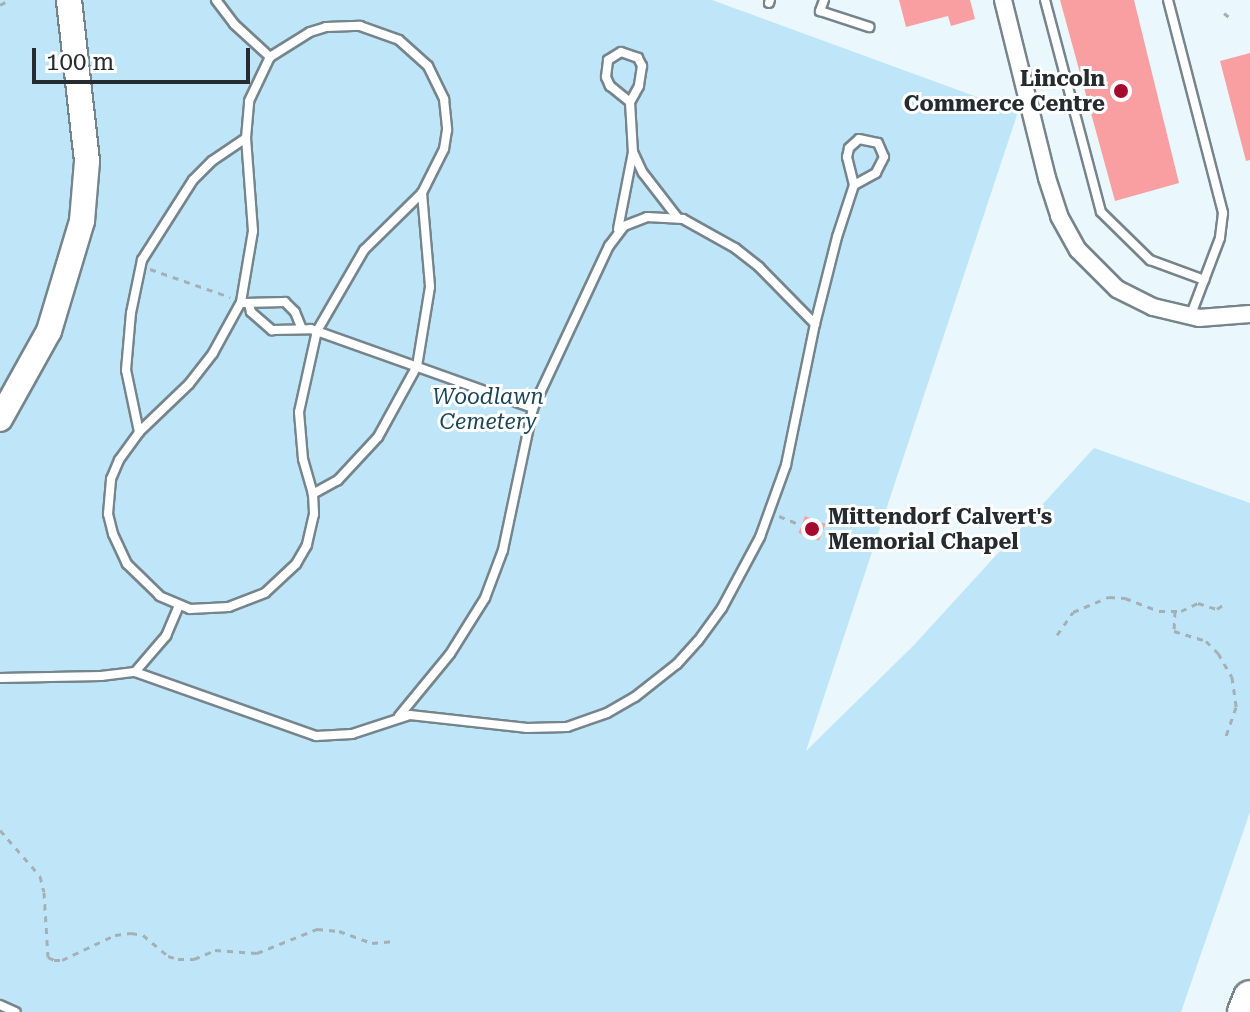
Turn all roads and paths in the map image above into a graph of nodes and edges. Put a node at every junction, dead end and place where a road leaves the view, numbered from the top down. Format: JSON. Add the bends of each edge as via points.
{"nodes":[{"id":1,"x":9,"y":0,"type":"edge"},
{"id":2,"x":69,"y":0,"type":"edge"},
{"id":3,"x":216,"y":0,"type":"edge"},
{"id":4,"x":824,"y":0,"type":"edge"},
{"id":5,"x":1003,"y":0,"type":"edge"},
{"id":6,"x":1045,"y":0,"type":"edge"},
{"id":7,"x":1168,"y":0,"type":"edge"},
{"id":8,"x":0,"y":5,"type":"edge"},
{"id":9,"x":1224,"y":13,"type":"dead end"},
{"id":10,"x":1229,"y":17,"type":"dead end"},
{"id":11,"x":869,"y":27,"type":"dead end"},
{"id":12,"x":270,"y":57,"type":"junction"},
{"id":13,"x":630,"y":102,"type":"junction"},
{"id":14,"x":246,"y":138,"type":"junction"},
{"id":15,"x":633,"y":152,"type":"junction"},
{"id":16,"x":854,"y":185,"type":"junction"},
{"id":17,"x":422,"y":193,"type":"junction"},
{"id":18,"x":677,"y":217,"type":"junction"},
{"id":19,"x":617,"y":233,"type":"junction"},
{"id":20,"x":147,"y":268,"type":"dead end"},
{"id":21,"x":1204,"y":280,"type":"junction"},
{"id":22,"x":245,"y":303,"type":"junction"},
{"id":23,"x":1250,"y":314,"type":"edge"},
{"id":24,"x":1190,"y":317,"type":"junction"},
{"id":25,"x":815,"y":324,"type":"junction"},
{"id":26,"x":301,"y":327,"type":"junction"},
{"id":27,"x":317,"y":331,"type":"junction"},
{"id":28,"x":417,"y":366,"type":"junction"},
{"id":29,"x":533,"y":408,"type":"junction"},
{"id":30,"x":0,"y":419,"type":"edge"},
{"id":31,"x":139,"y":432,"type":"junction"},
{"id":32,"x":313,"y":494,"type":"junction"},
{"id":33,"x":770,"y":512,"type":"junction"},
{"id":34,"x":801,"y":525,"type":"dead end"},
{"id":35,"x":1223,"y":605,"type":"dead end"},
{"id":36,"x":179,"y":606,"type":"junction"},
{"id":37,"x":1175,"y":611,"type":"junction"},
{"id":38,"x":1057,"y":635,"type":"dead end"},
{"id":39,"x":135,"y":672,"type":"junction"},
{"id":40,"x":0,"y":678,"type":"edge"},
{"id":41,"x":399,"y":716,"type":"junction"},
{"id":42,"x":1224,"y":741,"type":"dead end"},
{"id":43,"x":0,"y":830,"type":"edge"},
{"id":44,"x":395,"y":941,"type":"dead end"},
{"id":45,"x":1250,"y":997,"type":"edge"},
{"id":46,"x":0,"y":1005,"type":"edge"},
{"id":47,"x":16,"y":1012,"type":"edge"},
{"id":48,"x":1244,"y":1012,"type":"edge"}],
"edges":[{"from":1,"to":8,"type":"path"},
{"from":2,"to":30,"type":"street","via":[[87,161],[82,221],[49,331]]},
{"from":3,"to":12,"type":"lane"},
{"from":4,"to":11,"type":"lane","via":[[820,11]]},
{"from":5,"to":24,"type":"street","via":[[1047,178],[1067,234],[1117,289]]},
{"from":6,"to":21,"type":"lane","via":[[1101,212],[1150,260]]},
{"from":7,"to":21,"type":"lane","via":[[1223,213]]},
{"from":9,"to":10,"type":"path"},
{"from":12,"to":14,"type":"lane","via":[[249,101]]},
{"from":12,"to":17,"type":"lane","via":[[310,32],[342,25],[383,33],[416,53],[437,81],[447,113],[444,149]]},
{"from":13,"to":13,"type":"lane","via":[[642,66],[638,58],[621,52],[608,60],[606,77]]},
{"from":13,"to":15,"type":"lane"},
{"from":14,"to":22,"type":"lane","via":[[254,208]]},
{"from":14,"to":31,"type":"lane","via":[[193,180],[142,260],[126,370]]},
{"from":15,"to":18,"type":"lane"},
{"from":15,"to":19,"type":"lane"},
{"from":16,"to":16,"type":"lane","via":[[881,166],[884,150],[869,139],[859,139],[849,148]]},
{"from":16,"to":25,"type":"lane"},
{"from":17,"to":27,"type":"lane","via":[[364,250]]},
{"from":17,"to":28,"type":"lane","via":[[430,287]]},
{"from":18,"to":19,"type":"lane","via":[[647,217],[629,222]]},
{"from":18,"to":25,"type":"lane","via":[[735,248]]},
{"from":19,"to":29,"type":"lane"},
{"from":20,"to":22,"type":"path"},
{"from":21,"to":24,"type":"lane"},
{"from":22,"to":26,"type":"lane","via":[[272,330]]},
{"from":22,"to":26,"type":"lane","via":[[285,302]]},
{"from":22,"to":31,"type":"lane","via":[[189,384]]},
{"from":23,"to":24,"type":"street"},
{"from":25,"to":33,"type":"lane","via":[[786,465]]},
{"from":26,"to":27,"type":"lane"},
{"from":27,"to":28,"type":"lane"},
{"from":27,"to":32,"type":"lane","via":[[299,412]]},
{"from":28,"to":29,"type":"lane"},
{"from":28,"to":32,"type":"lane","via":[[378,437],[338,480]]},
{"from":29,"to":41,"type":"lane","via":[[503,550],[485,598],[450,654]]},
{"from":31,"to":36,"type":"lane","via":[[111,479],[108,514],[127,564]]},
{"from":32,"to":36,"type":"lane","via":[[307,545],[278,583],[251,601],[229,607]]},
{"from":33,"to":34,"type":"path"},
{"from":33,"to":41,"type":"lane","via":[[742,572],[698,641],[662,677],[607,713],[548,729]]},
{"from":35,"to":37,"type":"path","via":[[1217,609],[1198,603]]},
{"from":36,"to":39,"type":"lane","via":[[166,636]]},
{"from":37,"to":38,"type":"path","via":[[1109,597],[1073,612]]},
{"from":37,"to":42,"type":"path","via":[[1174,631],[1206,641],[1232,677],[1236,707]]},
{"from":39,"to":40,"type":"lane"},
{"from":39,"to":41,"type":"lane","via":[[316,736],[352,734]]},
{"from":43,"to":44,"type":"path","via":[[40,876],[48,957],[54,960],[131,933],[143,935],[178,959],[215,950],[257,953],[317,929],[363,941]]},
{"from":45,"to":48,"type":"highway"},
{"from":46,"to":47,"type":"lane"}]}
